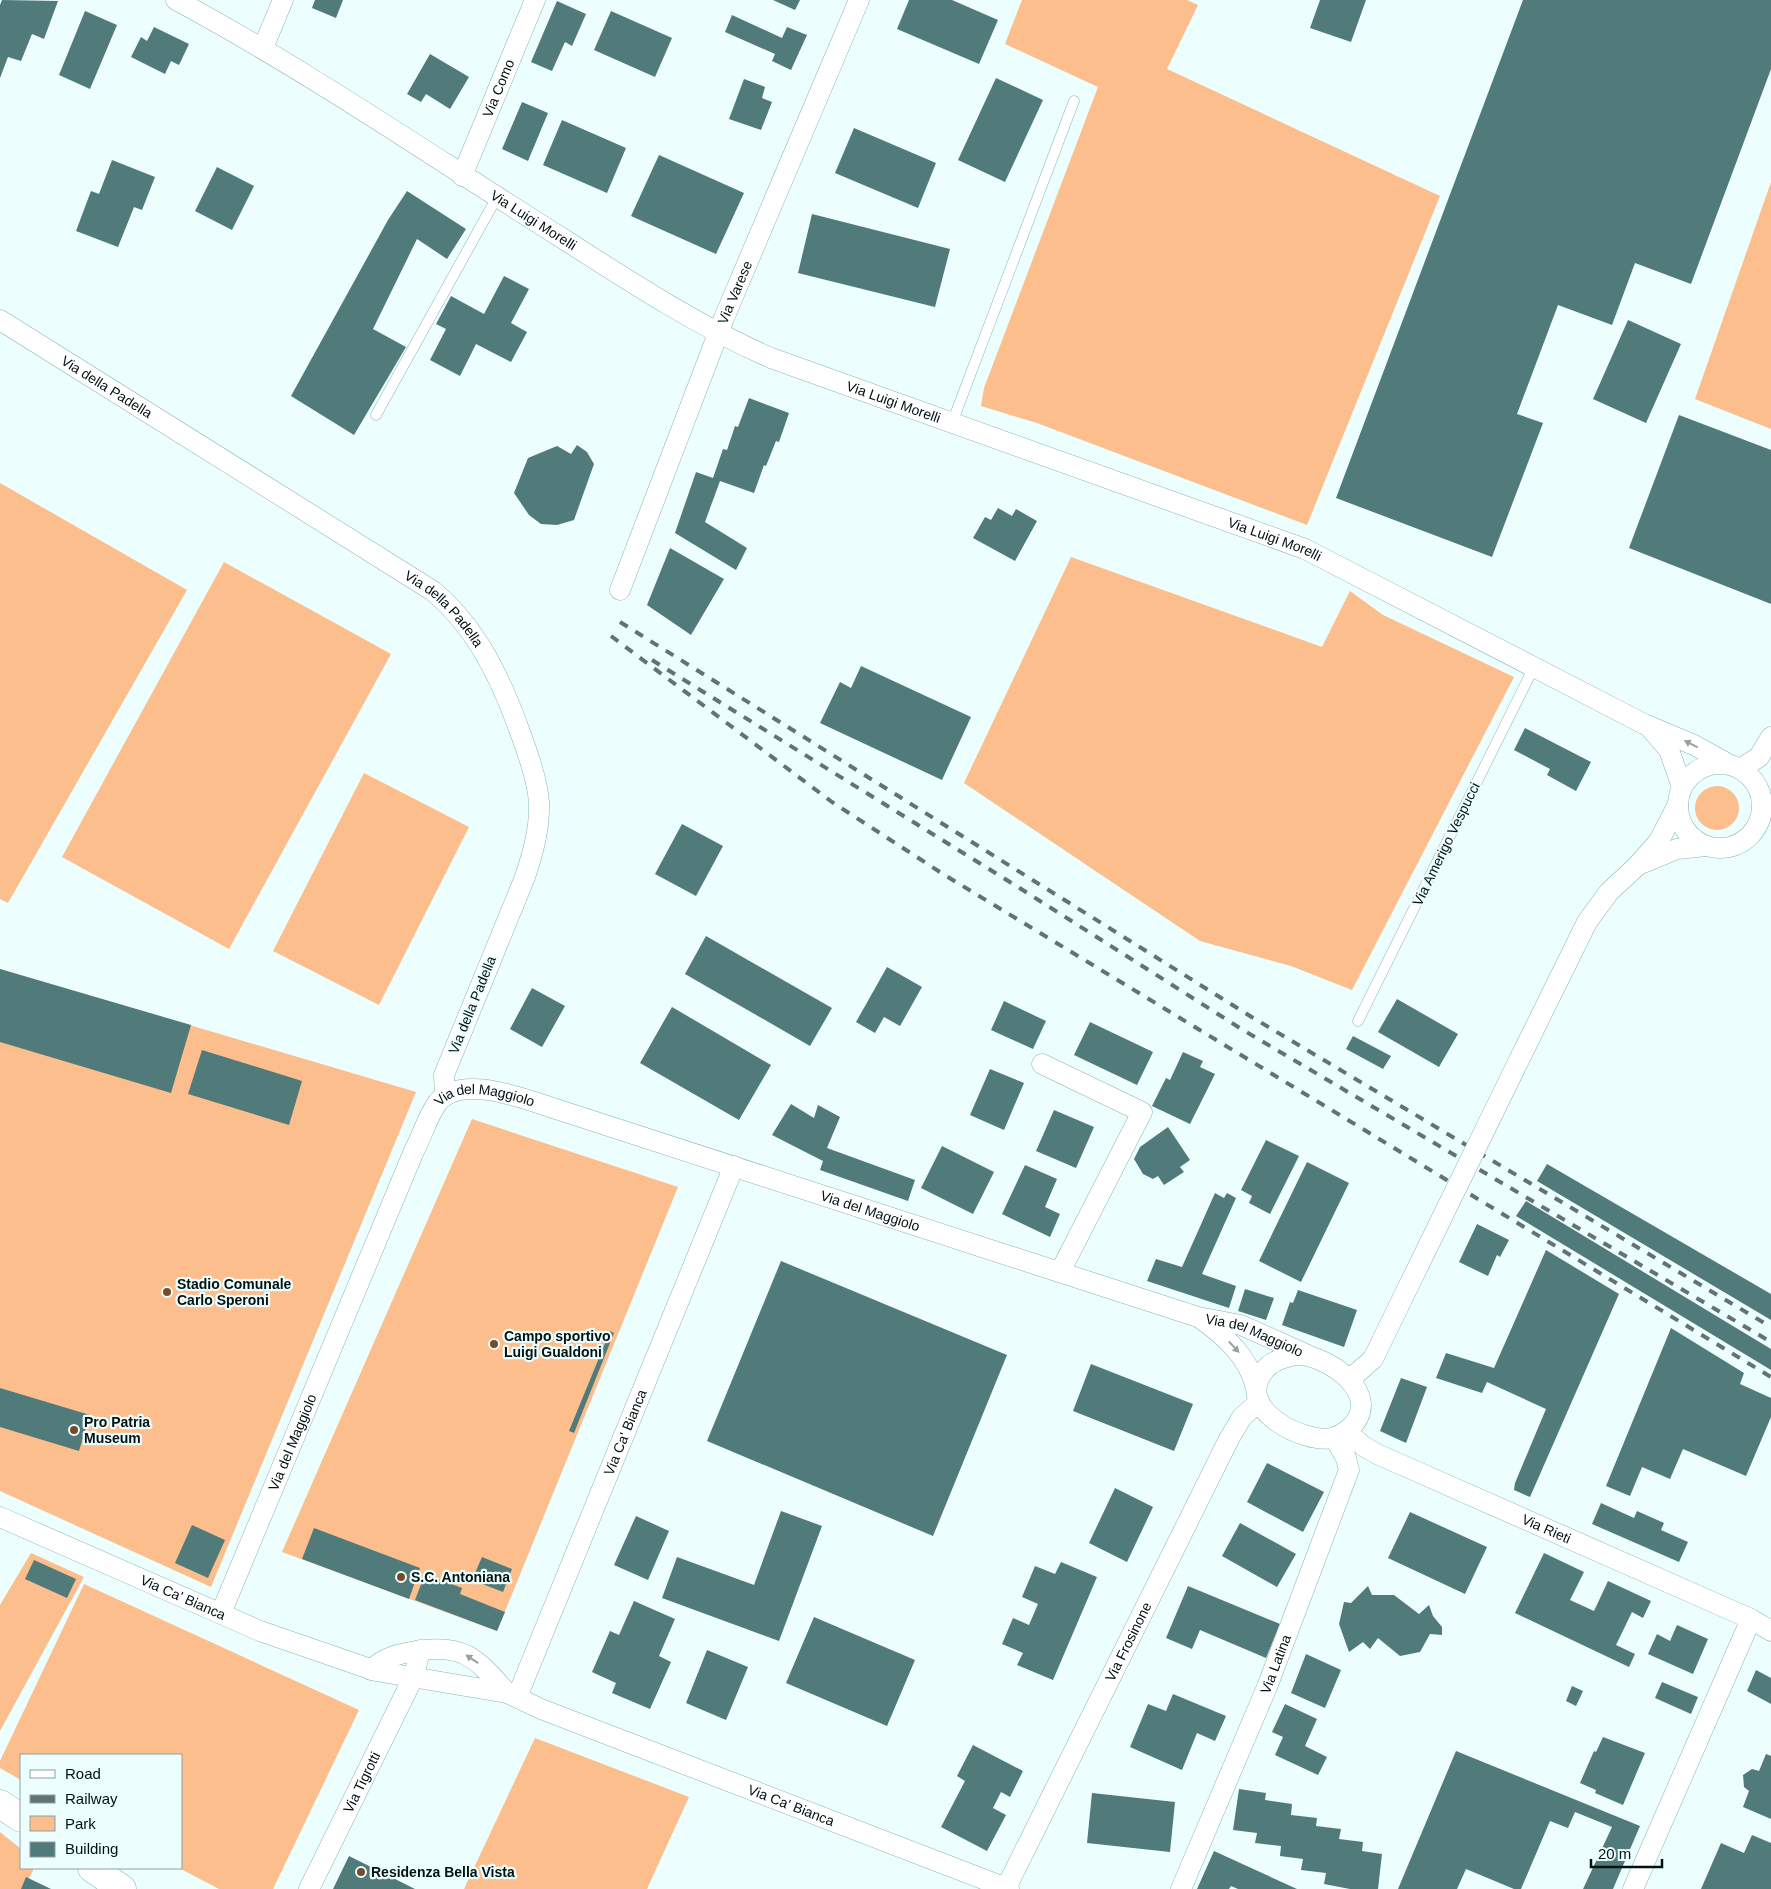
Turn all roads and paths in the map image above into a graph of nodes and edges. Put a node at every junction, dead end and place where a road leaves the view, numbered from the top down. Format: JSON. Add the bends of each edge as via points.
{"nodes":[{"id":1,"x":176,"y":0,"type":"edge"},
{"id":2,"x":284,"y":0,"type":"edge"},
{"id":3,"x":536,"y":0,"type":"edge"},
{"id":4,"x":859,"y":0,"type":"edge"},
{"id":5,"x":263,"y":48,"type":"junction"},
{"id":6,"x":1074,"y":101,"type":"dead end"},
{"id":7,"x":462,"y":176,"type":"junction"},
{"id":8,"x":497,"y":198,"type":"junction"},
{"id":9,"x":0,"y":320,"type":"edge"},
{"id":10,"x":718,"y":334,"type":"junction"},
{"id":11,"x":376,"y":415,"type":"dead end"},
{"id":12,"x":952,"y":423,"type":"junction"},
{"id":13,"x":620,"y":590,"type":"dead end"},
{"id":14,"x":1534,"y":667,"type":"junction"},
{"id":15,"x":1650,"y":727,"type":"junction"},
{"id":16,"x":1771,"y":738,"type":"edge"},
{"id":17,"x":1735,"y":767,"type":"junction"},
{"id":18,"x":1680,"y":795,"type":"junction"},
{"id":19,"x":1766,"y":802,"type":"edge"},
{"id":20,"x":1771,"y":836,"type":"edge"},
{"id":21,"x":1749,"y":837,"type":"junction"},
{"id":22,"x":1706,"y":846,"type":"junction"},
{"id":23,"x":1636,"y":866,"type":"junction"},
{"id":24,"x":1358,"y":1021,"type":"dead end"},
{"id":25,"x":1042,"y":1064,"type":"dead end"},
{"id":26,"x":445,"y":1096,"type":"junction"},
{"id":27,"x":734,"y":1166,"type":"junction"},
{"id":28,"x":1061,"y":1270,"type":"junction"},
{"id":29,"x":1198,"y":1317,"type":"junction"},
{"id":30,"x":1310,"y":1356,"type":"junction"},
{"id":31,"x":1349,"y":1380,"type":"junction"},
{"id":32,"x":1258,"y":1395,"type":"junction"},
{"id":33,"x":1340,"y":1434,"type":"junction"},
{"id":34,"x":0,"y":1517,"type":"edge"},
{"id":35,"x":221,"y":1614,"type":"junction"},
{"id":36,"x":1751,"y":1619,"type":"junction"},
{"id":37,"x":1771,"y":1631,"type":"edge"},
{"id":38,"x":420,"y":1650,"type":"junction"},
{"id":39,"x":371,"y":1670,"type":"junction"},
{"id":40,"x":414,"y":1676,"type":"junction"},
{"id":41,"x":512,"y":1695,"type":"junction"},
{"id":42,"x":0,"y":1804,"type":"edge"},
{"id":43,"x":20,"y":1817,"type":"edge"},
{"id":44,"x":93,"y":1869,"type":"edge"},
{"id":45,"x":1008,"y":1888,"type":"edge"},
{"id":46,"x":122,"y":1889,"type":"edge"},
{"id":47,"x":309,"y":1889,"type":"edge"},
{"id":48,"x":1181,"y":1889,"type":"edge"},
{"id":49,"x":1633,"y":1889,"type":"edge"}],
"edges":[{"from":1,"to":5,"type":"street","name":"Via Luigi Morelli"},
{"from":2,"to":5,"type":"street"},
{"from":3,"to":7,"type":"street","name":"Via Como"},
{"from":4,"to":10,"type":"street","name":"Via Varese"},
{"from":5,"to":7,"type":"street","name":"Via Luigi Morelli"},
{"from":6,"to":12,"type":"lane"},
{"from":7,"to":8,"type":"street","name":"Via Luigi Morelli"},
{"from":8,"to":10,"type":"street","name":"Via Luigi Morelli"},
{"from":8,"to":11,"type":"lane"},
{"from":9,"to":26,"type":"street","name":"Via della Padella","via":[[433,591],[460,618],[490,660],[524,741],[538,794],[538,824],[525,877],[444,1075]]},
{"from":10,"to":12,"type":"street","name":"Via Luigi Morelli","via":[[772,358]]},
{"from":10,"to":13,"type":"street","name":"Via Varese"},
{"from":12,"to":14,"type":"street","name":"Via Luigi Morelli","via":[[1305,549]]},
{"from":14,"to":15,"type":"street","name":"Via Luigi Morelli"},
{"from":14,"to":24,"type":"lane","name":"Via Amerigo Vespucci"},
{"from":17,"to":15,"type":"street","one_way":true,"via":[[1678,737]]},
{"from":15,"to":18,"type":"street","via":[[1669,750]]},
{"from":16,"to":17,"type":"street","via":[[1758,756]]},
{"from":17,"to":18,"type":"street","via":[[1714,764],[1703,767],[1689,777]]},
{"from":17,"to":19,"type":"street","via":[[1752,780]]},
{"from":18,"to":22,"type":"street","via":[[1679,817],[1685,830]]},
{"from":18,"to":23,"type":"street","via":[[1662,836]]},
{"from":19,"to":21,"type":"street","via":[[1759,823]]},
{"from":20,"to":21,"type":"street"},
{"from":21,"to":22,"type":"street","via":[[1728,848]]},
{"from":22,"to":23,"type":"street","via":[[1672,851]]},
{"from":23,"to":31,"type":"street","bridge":true,"via":[[1609,892],[1587,922],[1373,1359]]},
{"from":25,"to":28,"type":"street","via":[[1142,1112]]},
{"from":26,"to":27,"type":"street","name":"Via del Maggiolo","via":[[470,1088],[515,1096]]},
{"from":26,"to":35,"type":"street","name":"Via del Maggiolo","via":[[437,1103],[414,1151]]},
{"from":27,"to":28,"type":"street","name":"Via del Maggiolo"},
{"from":27,"to":41,"type":"street","name":"Via Ca' Bianca"},
{"from":28,"to":29,"type":"street","name":"Via del Maggiolo"},
{"from":29,"to":30,"type":"street","name":"Via del Maggiolo","via":[[1241,1325]]},
{"from":29,"to":32,"type":"street","name":"Via del Maggiolo","one_way":true,"via":[[1238,1349],[1250,1370]]},
{"from":30,"to":31,"type":"street","via":[[1338,1368]]},
{"from":30,"to":32,"type":"street","via":[[1290,1356],[1274,1362],[1264,1371]]},
{"from":31,"to":33,"type":"street","via":[[1358,1396],[1360,1410],[1355,1422]]},
{"from":32,"to":33,"type":"street","via":[[1275,1420],[1286,1428],[1311,1436]]},
{"from":32,"to":45,"type":"street","name":"Via Frosinone","via":[[1229,1439]]},
{"from":33,"to":36,"type":"street","name":"Via Rieti","via":[[1376,1454]]},
{"from":33,"to":48,"type":"street","name":"Via Latina","via":[[1349,1470],[1267,1688]]},
{"from":34,"to":35,"type":"street","name":"Via Ca' Bianca"},
{"from":35,"to":39,"type":"street","name":"Via Ca' Bianca"},
{"from":36,"to":37,"type":"street","name":"Via Rieti"},
{"from":36,"to":49,"type":"street"},
{"from":38,"to":39,"type":"street","name":"Via Ca' Bianca","via":[[389,1657]]},
{"from":38,"to":40,"type":"street"},
{"from":41,"to":38,"type":"street","name":"Via Ca' Bianca","one_way":true,"via":[[464,1653],[444,1648]]},
{"from":39,"to":40,"type":"street","name":"Via Ca' Bianca"},
{"from":40,"to":41,"type":"street","name":"Via Ca' Bianca"},
{"from":40,"to":47,"type":"street","name":"Via Tigrotti"},
{"from":41,"to":45,"type":"street","name":"Via Ca' Bianca","via":[[541,1709]]},
{"from":42,"to":43,"type":"street"},
{"from":44,"to":46,"type":"street"}]}
